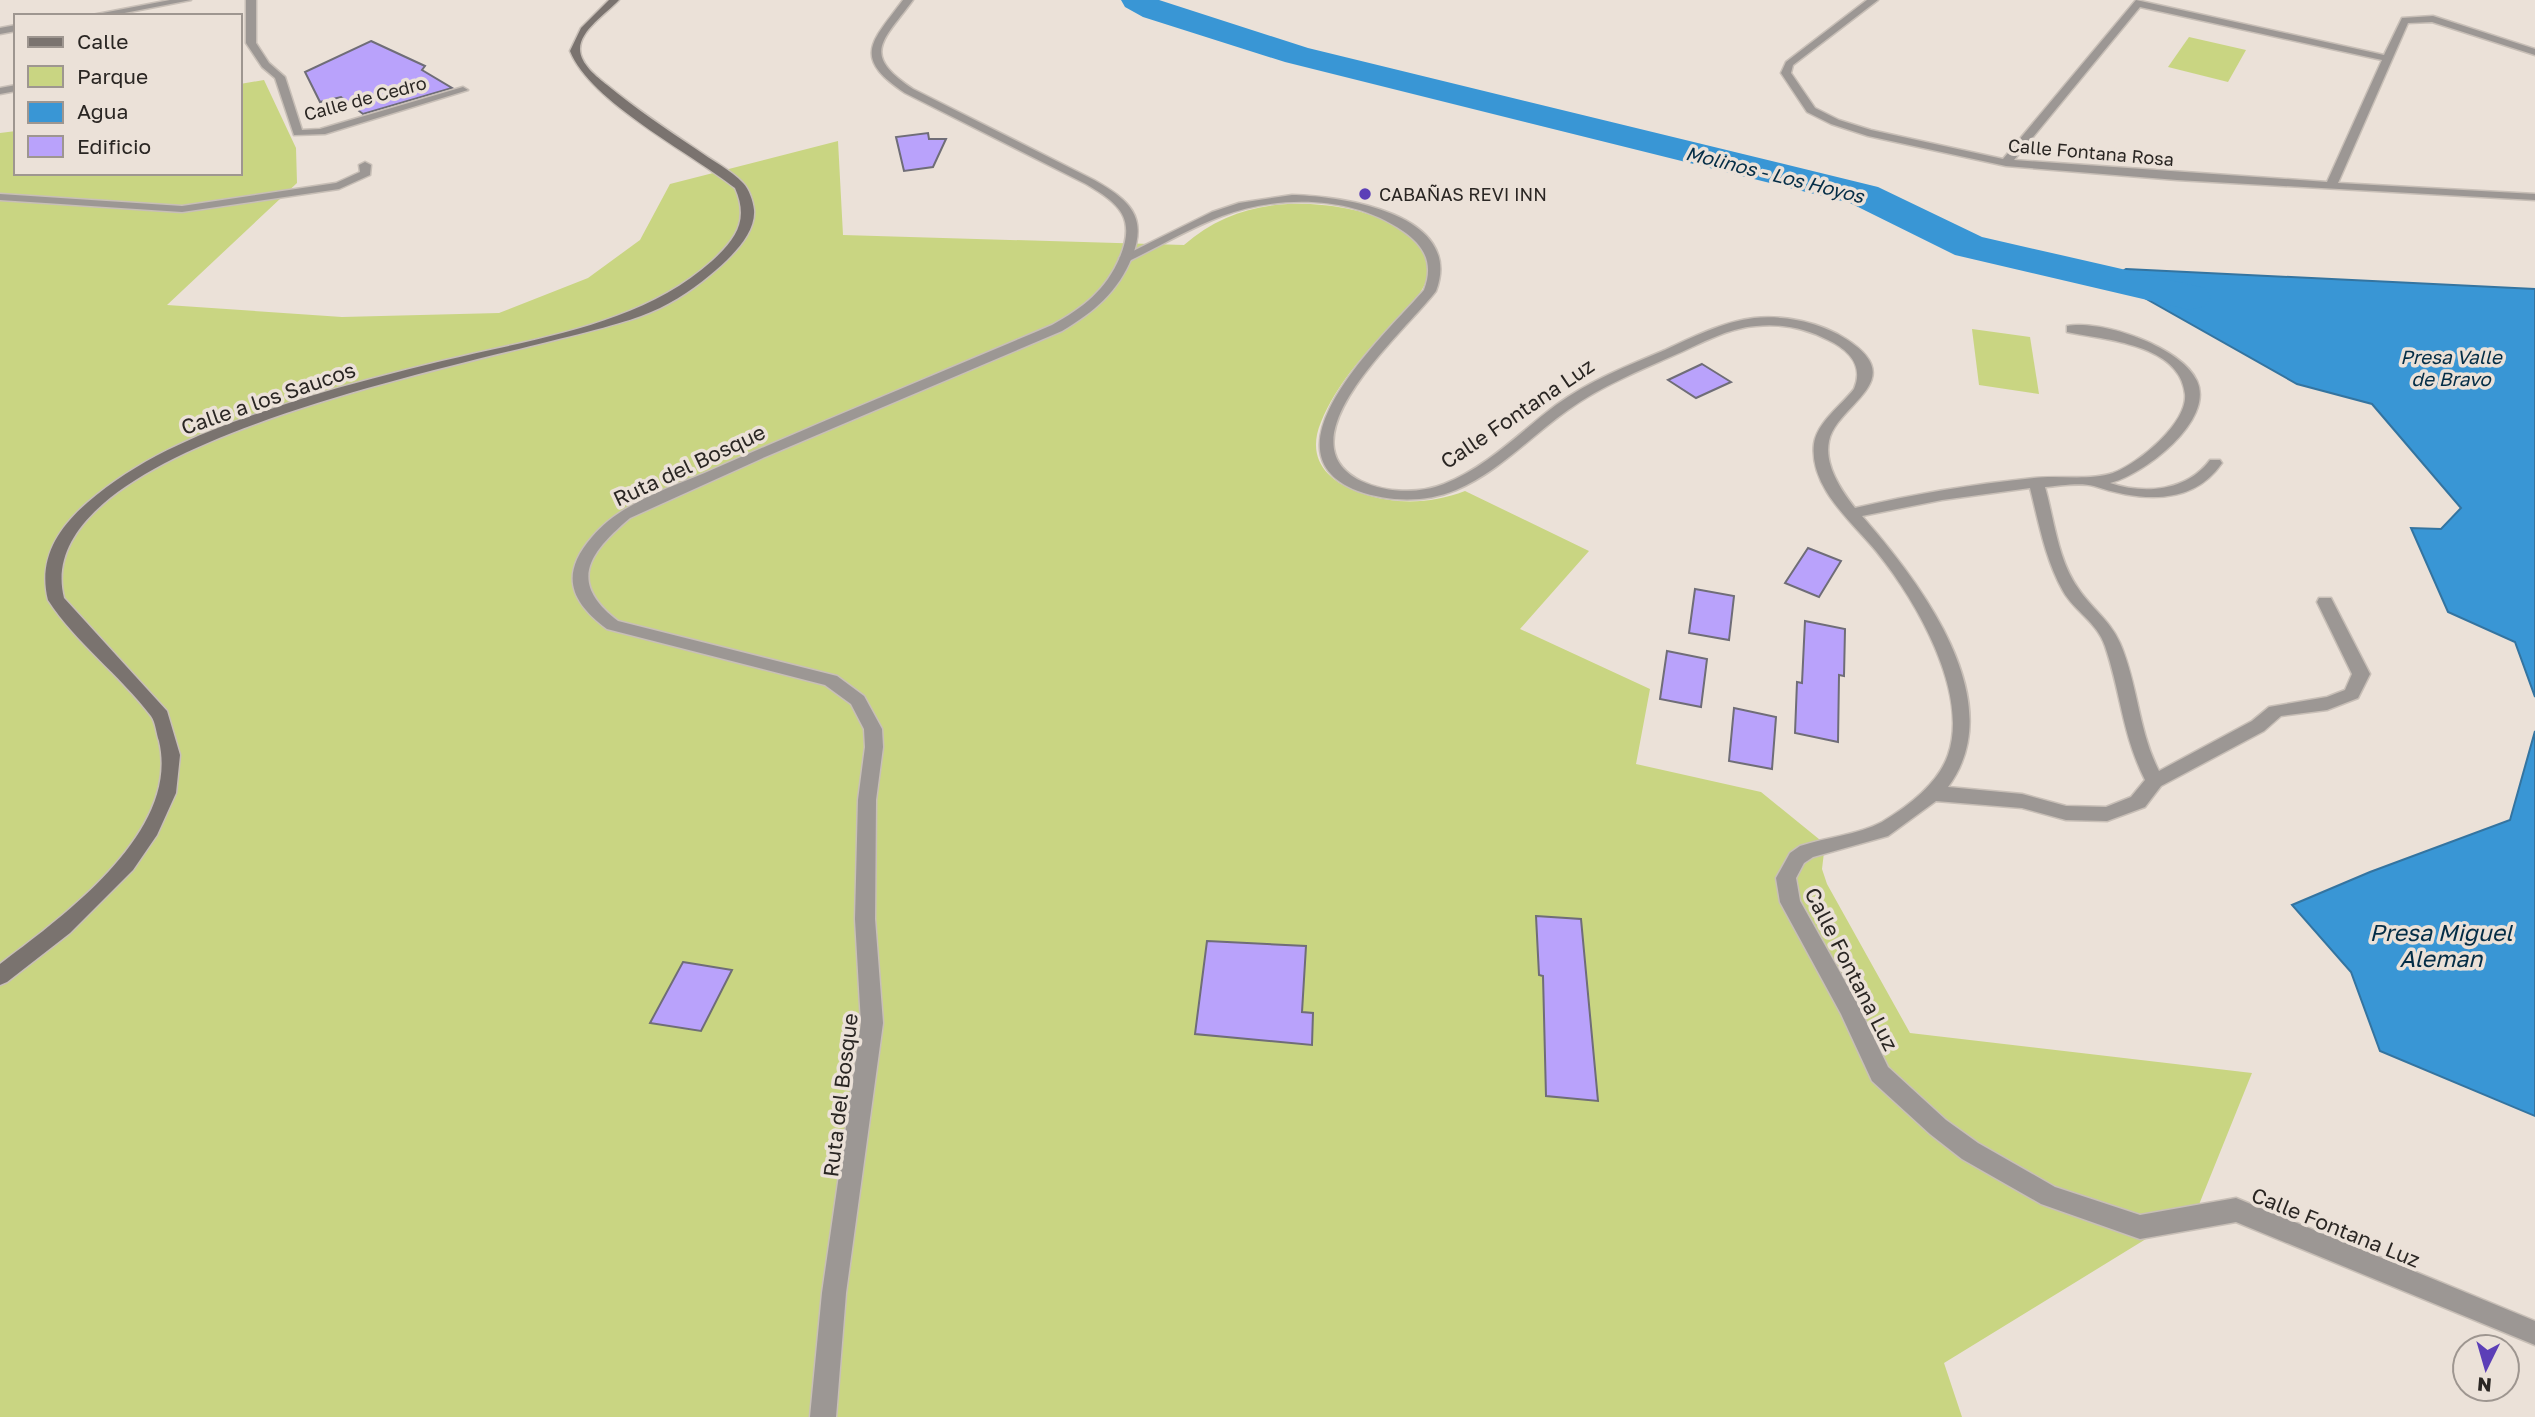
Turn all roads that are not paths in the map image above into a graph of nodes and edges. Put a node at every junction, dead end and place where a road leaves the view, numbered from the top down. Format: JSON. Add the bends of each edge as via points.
{"nodes":[{"id":1,"x":186,"y":0,"type":"edge"},
{"id":2,"x":251,"y":0,"type":"edge"},
{"id":3,"x":614,"y":0,"type":"edge"},
{"id":4,"x":908,"y":0,"type":"edge"},
{"id":5,"x":1873,"y":0,"type":"edge"},
{"id":6,"x":2140,"y":2,"type":"edge"},
{"id":7,"x":104,"y":14,"type":"edge"},
{"id":8,"x":245,"y":44,"type":"edge"},
{"id":9,"x":2535,"y":52,"type":"edge"},
{"id":10,"x":2389,"y":59,"type":"junction"},
{"id":11,"x":463,"y":90,"type":"dead end"},
{"id":12,"x":2006,"y":163,"type":"junction"},
{"id":13,"x":365,"y":165,"type":"dead end"},
{"id":14,"x":2331,"y":186,"type":"junction"},
{"id":15,"x":0,"y":197,"type":"edge"},
{"id":16,"x":2535,"y":197,"type":"edge"},
{"id":17,"x":1125,"y":258,"type":"junction"},
{"id":18,"x":2072,"y":329,"type":"dead end"},
{"id":19,"x":2215,"y":463,"type":"dead end"},
{"id":20,"x":2093,"y":480,"type":"junction"},
{"id":21,"x":2036,"y":482,"type":"junction"},
{"id":22,"x":1850,"y":514,"type":"junction"},
{"id":23,"x":2325,"y":602,"type":"dead end"},
{"id":24,"x":2155,"y":781,"type":"junction"},
{"id":25,"x":1931,"y":793,"type":"junction"},
{"id":26,"x":0,"y":976,"type":"edge"},
{"id":27,"x":2535,"y":1333,"type":"edge"},
{"id":28,"x":822,"y":1417,"type":"edge"}],
"edges":[{"from":1,"to":7,"type":"street"},
{"from":2,"to":8,"type":"street","name":"Calle de Cedro"},
{"from":3,"to":26,"type":"main road","name":"Calle a los Saucos","via":[[579,38],[575,52],[579,66],[600,87],[740,186],[749,209],[742,231],[708,270],[682,291],[646,310],[314,400],[191,445],[122,482],[76,521],[55,555],[51,586],[56,600],[160,716],[173,756],[171,780],[163,807],[140,846],[98,893]]},
{"from":4,"to":17,"type":"street","name":"Ruta del Bosque","via":[[876,43],[877,61],[888,77],[1115,198],[1131,220],[1132,244]]},
{"from":5,"to":12,"type":"street","name":"Calle Fontana Rosa","via":[[1789,64],[1787,77],[1811,110],[1868,134]]},
{"from":6,"to":10,"type":"street"},
{"from":6,"to":12,"type":"street"},
{"from":8,"to":11,"type":"street","name":"Calle de Cedro","via":[[280,77],[296,132],[302,134]]},
{"from":9,"to":10,"type":"street","via":[[2445,22],[2418,18],[2405,20]]},
{"from":10,"to":14,"type":"street"},
{"from":12,"to":14,"type":"street","name":"Calle Fontana Rosa"},
{"from":13,"to":15,"type":"street","via":[[366,173],[339,186],[183,209]]},
{"from":14,"to":16,"type":"street","name":"Calle Fontana Rosa"},
{"from":17,"to":22,"type":"street","name":"Calle Fontana Luz","via":[[1216,214],[1281,201],[1331,202],[1370,210],[1401,223],[1423,240],[1435,260],[1430,291],[1342,394],[1323,439],[1323,450],[1334,470],[1358,485],[1390,494],[1424,494],[1455,485],[1616,374],[1692,342],[1755,322],[1790,323],[1823,332],[1859,356],[1867,376],[1865,385],[1823,437],[1823,465]]},
{"from":17,"to":28,"type":"street","name":"Ruta del Bosque","via":[[1116,280],[1076,318],[625,515],[596,540],[580,568],[582,595],[599,617],[613,625],[831,680],[858,700],[873,729],[865,919],[872,1023],[834,1293]]},
{"from":18,"to":20,"type":"street","via":[[2111,333],[2156,350],[2178,365],[2195,386],[2196,402],[2167,442],[2123,474]]},
{"from":19,"to":20,"type":"street","via":[[2209,476],[2197,484],[2166,491],[2117,493]]},
{"from":20,"to":21,"type":"street"},
{"from":21,"to":22,"type":"street","via":[[1913,499]]},
{"from":21,"to":24,"type":"street","via":[[2071,592],[2103,625],[2113,645],[2139,749]]},
{"from":22,"to":25,"type":"street","name":"Calle Fontana Luz","via":[[1890,559],[1920,606],[1948,665],[1962,714],[1958,752]]},
{"from":23,"to":24,"type":"street","via":[[2361,674],[2352,694],[2327,706],[2289,707],[2269,713],[2258,726]]},
{"from":24,"to":25,"type":"street","via":[[2149,792],[2131,805],[2107,814]]},
{"from":25,"to":27,"type":"street","name":"Calle Fontana Luz","via":[[1888,827],[1807,851],[1797,858],[1786,878],[1790,902],[1880,1074],[1907,1101],[2006,1174],[2094,1214],[2140,1227],[2236,1210]]}]}
